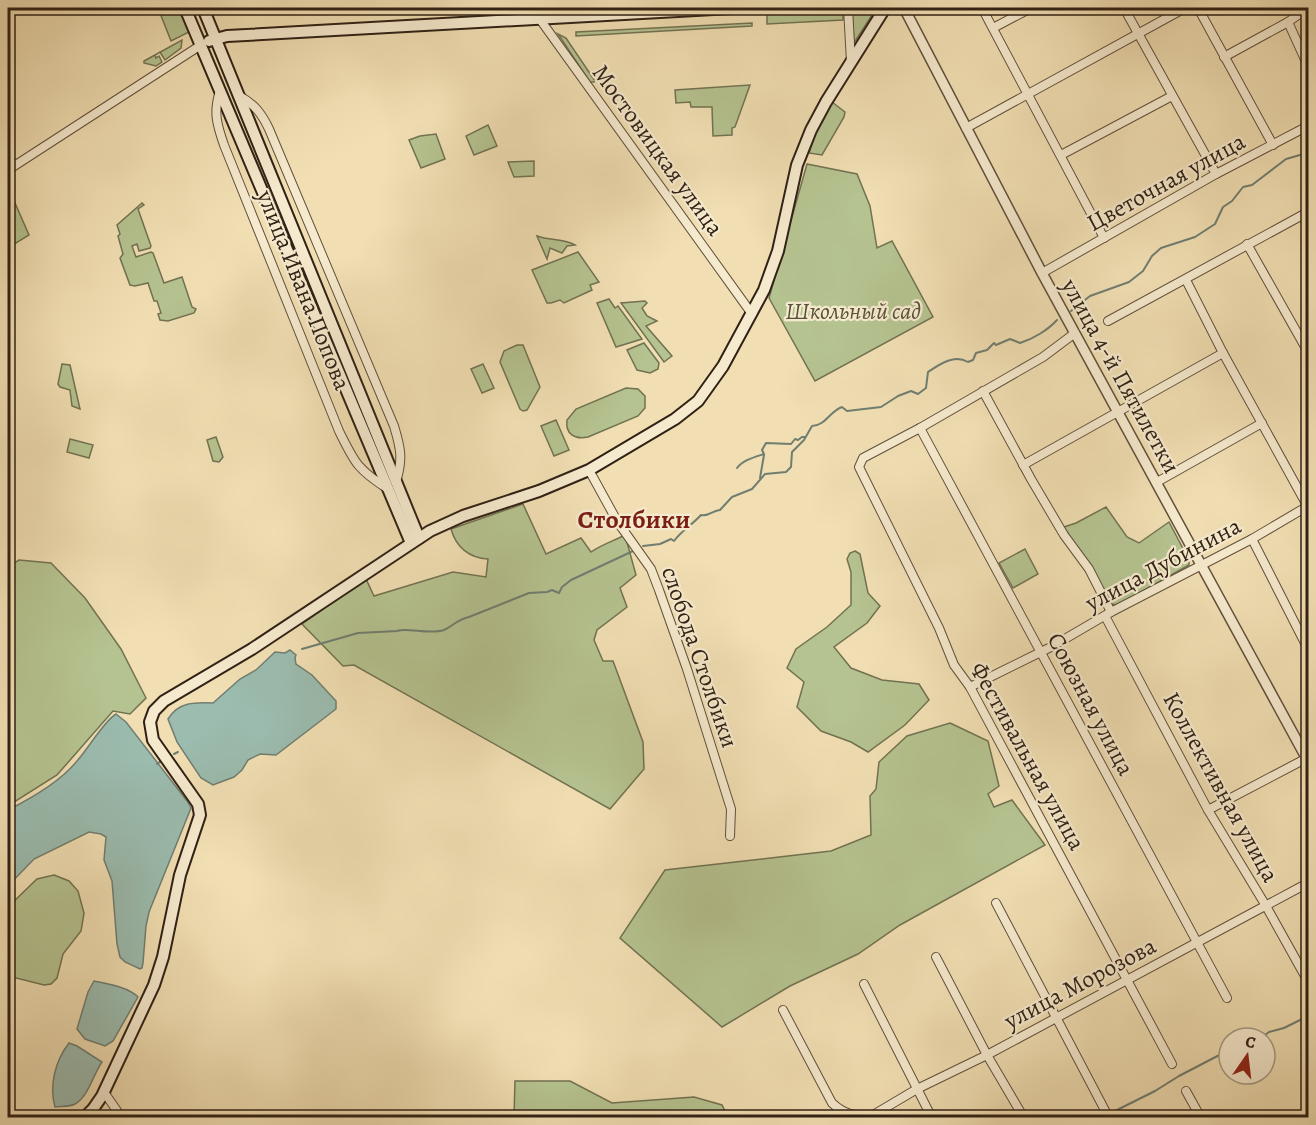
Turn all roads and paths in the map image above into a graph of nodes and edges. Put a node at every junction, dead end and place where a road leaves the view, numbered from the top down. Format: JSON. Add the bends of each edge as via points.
{"nodes":[{"id":1,"x":185,"y":8,"type":"edge"},
{"id":2,"x":203,"y":8,"type":"edge"},
{"id":3,"x":732,"y":8,"type":"edge"},
{"id":4,"x":848,"y":8,"type":"edge"},
{"id":5,"x":885,"y":8,"type":"edge"},
{"id":6,"x":904,"y":8,"type":"edge"},
{"id":7,"x":982,"y":8,"type":"edge"},
{"id":8,"x":1031,"y":8,"type":"edge"},
{"id":9,"x":1124,"y":8,"type":"edge"},
{"id":10,"x":1185,"y":8,"type":"edge"},
{"id":11,"x":1198,"y":8,"type":"edge"},
{"id":12,"x":1308,"y":8,"type":"edge"},
{"id":13,"x":538,"y":13,"type":"edge"},
{"id":14,"x":1288,"y":22,"type":"junction"},
{"id":15,"x":993,"y":28,"type":"junction"},
{"id":16,"x":1139,"y":33,"type":"junction"},
{"id":17,"x":215,"y":38,"type":"junction"},
{"id":18,"x":201,"y":45,"type":"junction"},
{"id":19,"x":1224,"y":57,"type":"junction"},
{"id":20,"x":851,"y":62,"type":"junction"},
{"id":21,"x":1308,"y":66,"type":"edge"},
{"id":22,"x":220,"y":89,"type":"junction"},
{"id":23,"x":1028,"y":93,"type":"junction"},
{"id":24,"x":238,"y":95,"type":"junction"},
{"id":25,"x":1172,"y":96,"type":"junction"},
{"id":26,"x":1308,"y":126,"type":"edge"},
{"id":27,"x":966,"y":128,"type":"junction"},
{"id":28,"x":1273,"y":145,"type":"junction"},
{"id":29,"x":1061,"y":155,"type":"junction"},
{"id":30,"x":8,"y":170,"type":"edge"},
{"id":31,"x":1216,"y":174,"type":"junction"},
{"id":32,"x":1308,"y":212,"type":"edge"},
{"id":33,"x":1104,"y":238,"type":"junction"},
{"id":34,"x":1248,"y":244,"type":"junction"},
{"id":35,"x":1042,"y":273,"type":"junction"},
{"id":36,"x":1186,"y":280,"type":"junction"},
{"id":37,"x":752,"y":314,"type":"junction"},
{"id":38,"x":1108,"y":321,"type":"dead end"},
{"id":39,"x":1076,"y":333,"type":"junction"},
{"id":40,"x":1308,"y":352,"type":"edge"},
{"id":41,"x":1223,"y":353,"type":"junction"},
{"id":42,"x":983,"y":391,"type":"junction"},
{"id":43,"x":1117,"y":411,"type":"junction"},
{"id":44,"x":1262,"y":423,"type":"junction"},
{"id":45,"x":920,"y":428,"type":"junction"},
{"id":46,"x":1023,"y":465,"type":"junction"},
{"id":47,"x":589,"y":470,"type":"junction"},
{"id":48,"x":1157,"y":482,"type":"junction"},
{"id":49,"x":392,"y":485,"type":"junction"},
{"id":50,"x":1308,"y":507,"type":"edge"},
{"id":51,"x":1252,"y":539,"type":"junction"},
{"id":52,"x":415,"y":541,"type":"junction"},
{"id":53,"x":1201,"y":563,"type":"junction"},
{"id":54,"x":1108,"y":614,"type":"junction"},
{"id":55,"x":1308,"y":649,"type":"edge"},
{"id":56,"x":1041,"y":652,"type":"junction"},
{"id":57,"x":970,"y":687,"type":"junction"},
{"id":58,"x":1308,"y":759,"type":"edge"},
{"id":59,"x":1208,"y":810,"type":"junction"},
{"id":60,"x":730,"y":836,"type":"dead end"},
{"id":61,"x":1308,"y":883,"type":"edge"},
{"id":62,"x":996,"y":903,"type":"dead end"},
{"id":63,"x":1266,"y":906,"type":"junction"},
{"id":64,"x":1198,"y":943,"type":"junction"},
{"id":65,"x":936,"y":957,"type":"dead end"},
{"id":66,"x":1305,"y":976,"type":"dead end"},
{"id":67,"x":1128,"y":980,"type":"junction"},
{"id":68,"x":864,"y":984,"type":"dead end"},
{"id":69,"x":1227,"y":998,"type":"dead end"},
{"id":70,"x":783,"y":1010,"type":"dead end"},
{"id":71,"x":1055,"y":1017,"type":"junction"},
{"id":72,"x":987,"y":1055,"type":"junction"},
{"id":73,"x":1172,"y":1064,"type":"dead end"},
{"id":74,"x":917,"y":1089,"type":"junction"},
{"id":75,"x":1186,"y":1091,"type":"dead end"},
{"id":76,"x":104,"y":1092,"type":"junction"},
{"id":77,"x":1107,"y":1114,"type":"edge"},
{"id":78,"x":868,"y":1117,"type":"edge"},
{"id":79,"x":84,"y":1118,"type":"edge"},
{"id":80,"x":122,"y":1118,"type":"edge"},
{"id":81,"x":932,"y":1118,"type":"edge"},
{"id":82,"x":1024,"y":1118,"type":"edge"},
{"id":83,"x":1201,"y":1118,"type":"edge"}],
"edges":[{"from":1,"to":18,"type":"main road","name":"улица Ивана Попова"},
{"from":2,"to":17,"type":"main road","name":"улица Ивана Попова"},
{"from":3,"to":13,"type":"main road"},
{"from":4,"to":20,"type":"street"},
{"from":5,"to":20,"type":"main road"},
{"from":6,"to":27,"type":"street","name":"улица 4-й Пятилетки"},
{"from":7,"to":15,"type":"street"},
{"from":8,"to":15,"type":"street"},
{"from":9,"to":16,"type":"street"},
{"from":10,"to":16,"type":"street"},
{"from":11,"to":19,"type":"street"},
{"from":12,"to":14,"type":"street"},
{"from":13,"to":17,"type":"main road"},
{"from":13,"to":37,"type":"street","name":"Мостовицкая улица"},
{"from":14,"to":19,"type":"street"},
{"from":14,"to":21,"type":"street"},
{"from":15,"to":23,"type":"street"},
{"from":16,"to":23,"type":"street"},
{"from":16,"to":25,"type":"street"},
{"from":17,"to":18,"type":"main road"},
{"from":17,"to":24,"type":"main road","name":"улица Ивана Попова"},
{"from":18,"to":22,"type":"main road","name":"улица Ивана Попова"},
{"from":18,"to":30,"type":"street"},
{"from":19,"to":28,"type":"street"},
{"from":20,"to":37,"type":"main road","via":[[804,145],[771,272]]},
{"from":22,"to":49,"type":"main road","name":"улица Ивана Попова"},
{"from":22,"to":49,"type":"street","name":"улица Ивана Попова","via":[[215,106],[224,146],[339,431],[355,464],[366,474]]},
{"from":23,"to":27,"type":"street"},
{"from":23,"to":29,"type":"street"},
{"from":24,"to":49,"type":"main road","name":"улица Ивана Попова"},
{"from":24,"to":49,"type":"street","name":"улица Ивана Попова","via":[[261,112],[394,426],[401,464]]},
{"from":25,"to":29,"type":"street"},
{"from":25,"to":31,"type":"street"},
{"from":26,"to":28,"type":"street","name":"Цветочная улица"},
{"from":27,"to":35,"type":"street","name":"улица 4-й Пятилетки"},
{"from":28,"to":31,"type":"street","name":"Цветочная улица"},
{"from":29,"to":33,"type":"street"},
{"from":31,"to":33,"type":"street","name":"Цветочная улица"},
{"from":32,"to":34,"type":"street"},
{"from":33,"to":35,"type":"street","name":"Цветочная улица"},
{"from":34,"to":36,"type":"street"},
{"from":34,"to":40,"type":"street"},
{"from":35,"to":39,"type":"street","name":"улица 4-й Пятилетки"},
{"from":36,"to":38,"type":"street"},
{"from":36,"to":41,"type":"street"},
{"from":37,"to":47,"type":"main road","via":[[707,391],[691,408]]},
{"from":39,"to":42,"type":"street"},
{"from":39,"to":43,"type":"street","name":"улица 4-й Пятилетки"},
{"from":41,"to":43,"type":"street"},
{"from":41,"to":44,"type":"street"},
{"from":42,"to":45,"type":"street"},
{"from":42,"to":46,"type":"street","name":"Коллективная улица"},
{"from":43,"to":46,"type":"street"},
{"from":43,"to":48,"type":"street","name":"улица 4-й Пятилетки"},
{"from":44,"to":48,"type":"street"},
{"from":44,"to":50,"type":"street"},
{"from":45,"to":56,"type":"street","name":"Союзная улица"},
{"from":45,"to":57,"type":"street","name":"Фестивальная улица","via":[[863,458],[861,474],[954,665]]},
{"from":46,"to":54,"type":"street","name":"Коллективная улица","via":[[1089,569]]},
{"from":47,"to":52,"type":"main road","via":[[450,521]]},
{"from":47,"to":60,"type":"street","name":"слобода Столбики","via":[[617,521],[651,569],[730,809]]},
{"from":48,"to":53,"type":"street","name":"улица 4-й Пятилетки"},
{"from":49,"to":52,"type":"main road","name":"улица Ивана Попова"},
{"from":50,"to":51,"type":"street","name":"улица Дубинина"},
{"from":51,"to":53,"type":"street","name":"улица Дубинина"},
{"from":51,"to":55,"type":"street"},
{"from":52,"to":76,"type":"main road","via":[[252,649],[173,694],[154,711],[150,728],[153,740],[198,804],[200,815],[180,875],[154,986]]},
{"from":53,"to":54,"type":"street","name":"улица Дубинина"},
{"from":53,"to":58,"type":"street","name":"улица 4-й Пятилетки"},
{"from":54,"to":56,"type":"street","name":"улица Дубинина"},
{"from":54,"to":59,"type":"street","name":"Коллективная улица"},
{"from":56,"to":57,"type":"street","name":"улица Дубинина"},
{"from":56,"to":64,"type":"street","name":"Союзная улица"},
{"from":57,"to":67,"type":"street","name":"Фестивальная улица"},
{"from":58,"to":59,"type":"street"},
{"from":59,"to":63,"type":"street","name":"Коллективная улица"},
{"from":61,"to":63,"type":"street","name":"улица Морозова"},
{"from":62,"to":71,"type":"street"},
{"from":63,"to":64,"type":"street","name":"улица Морозова"},
{"from":63,"to":66,"type":"street","name":"Коллективная улица"},
{"from":64,"to":67,"type":"street","name":"улица Морозова"},
{"from":64,"to":69,"type":"street","name":"Союзная улица"},
{"from":65,"to":72,"type":"street"},
{"from":67,"to":71,"type":"street","name":"улица Морозова"},
{"from":67,"to":73,"type":"street","name":"Фестивальная улица"},
{"from":68,"to":74,"type":"street"},
{"from":70,"to":78,"type":"street","via":[[832,1103],[851,1116]]},
{"from":71,"to":72,"type":"street","name":"улица Морозова"},
{"from":71,"to":77,"type":"street"},
{"from":72,"to":74,"type":"street","name":"улица Морозова"},
{"from":72,"to":82,"type":"street"},
{"from":74,"to":78,"type":"street","name":"улица Морозова"},
{"from":74,"to":81,"type":"street"},
{"from":75,"to":83,"type":"street"},
{"from":76,"to":79,"type":"main road"},
{"from":76,"to":80,"type":"street"}]}
